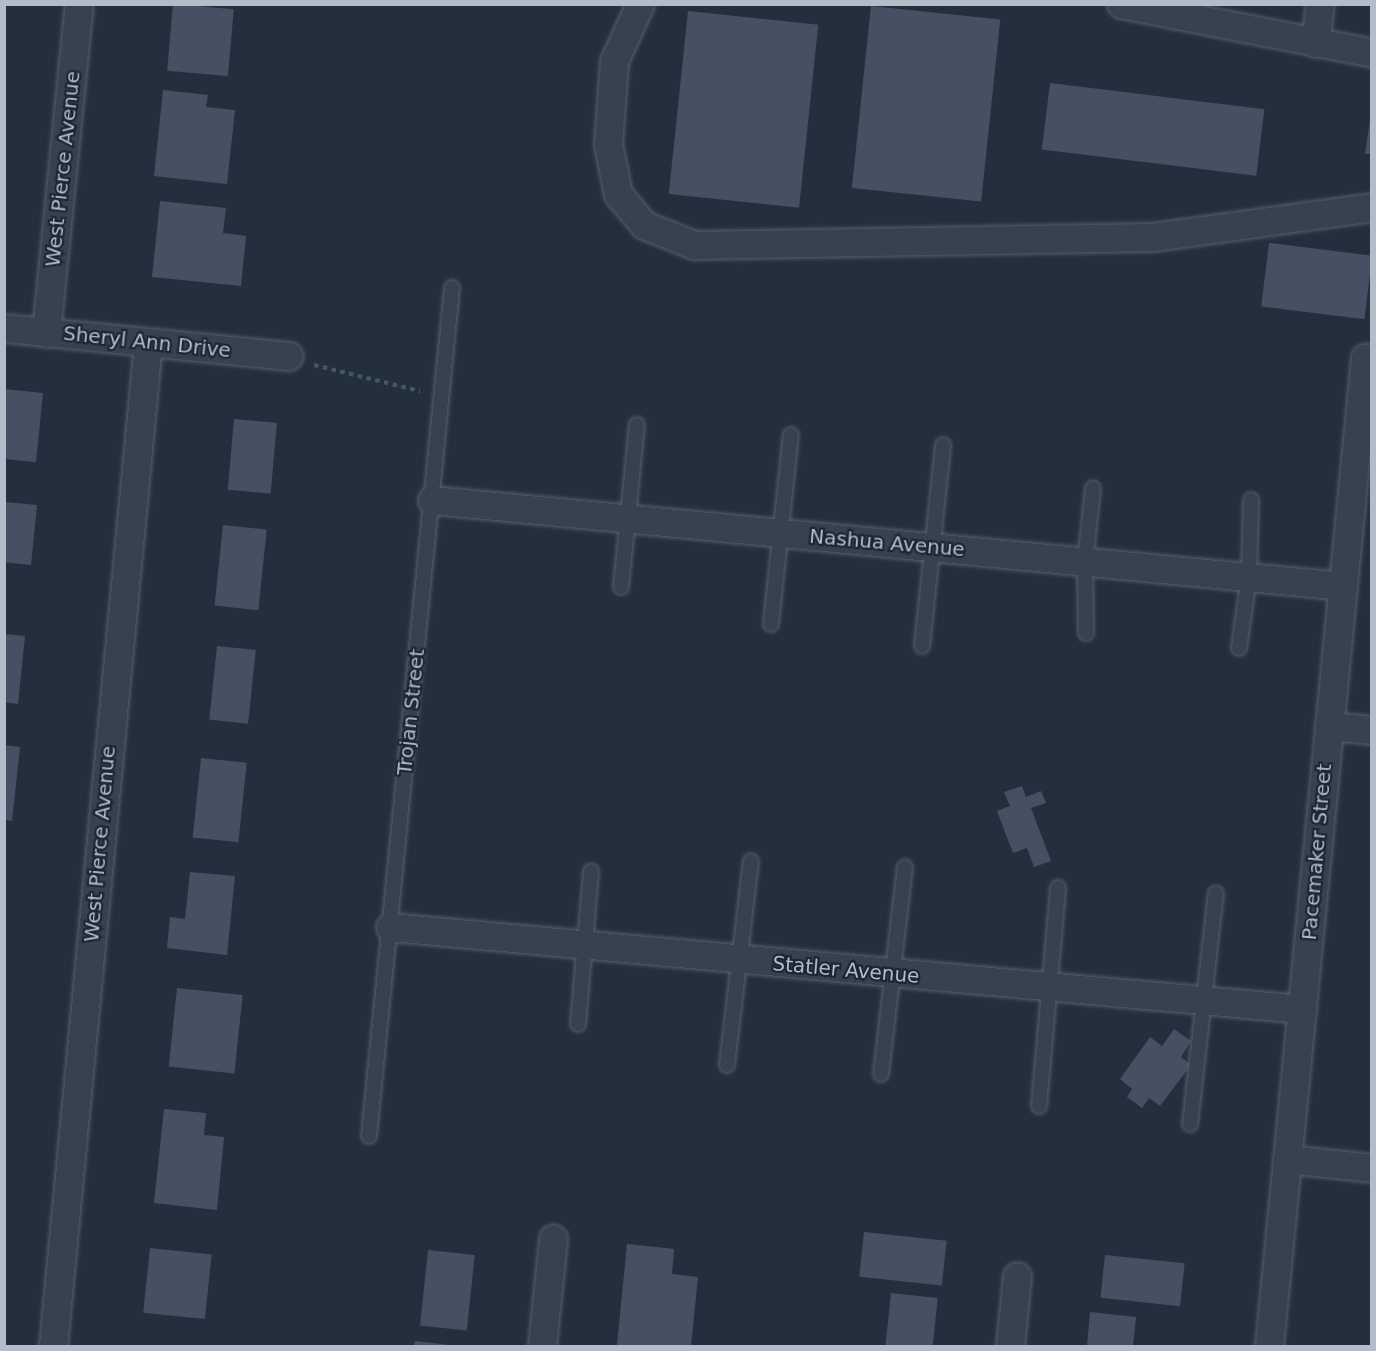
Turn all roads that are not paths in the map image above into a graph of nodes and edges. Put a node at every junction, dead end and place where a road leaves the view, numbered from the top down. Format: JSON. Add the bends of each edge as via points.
{"nodes":[{"id":1,"x":79,"y":4,"type":"edge"},
{"id":2,"x":640,"y":4,"type":"edge"},
{"id":3,"x":1121,"y":4,"type":"edge"},
{"id":4,"x":1320,"y":4,"type":"edge"},
{"id":5,"x":1315,"y":43,"type":"junction"},
{"id":6,"x":1371,"y":53,"type":"edge"},
{"id":7,"x":1371,"y":207,"type":"edge"},
{"id":8,"x":453,"y":288,"type":"dead end"},
{"id":9,"x":4,"y":328,"type":"edge"},
{"id":10,"x":46,"y":333,"type":"junction"},
{"id":11,"x":148,"y":342,"type":"junction"},
{"id":12,"x":288,"y":356,"type":"road end"},
{"id":13,"x":1368,"y":358,"type":"edge"},
{"id":14,"x":637,"y":425,"type":"dead end"},
{"id":15,"x":791,"y":435,"type":"dead end"},
{"id":16,"x":943,"y":445,"type":"dead end"},
{"id":17,"x":1093,"y":488,"type":"dead end"},
{"id":18,"x":432,"y":500,"type":"junction"},
{"id":19,"x":1251,"y":500,"type":"dead end"},
{"id":20,"x":628,"y":518,"type":"junction"},
{"id":21,"x":781,"y":533,"type":"junction"},
{"id":22,"x":932,"y":547,"type":"junction"},
{"id":23,"x":1085,"y":562,"type":"junction"},
{"id":24,"x":1249,"y":577,"type":"junction"},
{"id":25,"x":1343,"y":586,"type":"junction"},
{"id":26,"x":621,"y":587,"type":"dead end"},
{"id":27,"x":771,"y":624,"type":"dead end"},
{"id":28,"x":1086,"y":633,"type":"dead end"},
{"id":29,"x":922,"y":646,"type":"dead end"},
{"id":30,"x":1239,"y":648,"type":"dead end"},
{"id":31,"x":1329,"y":726,"type":"junction"},
{"id":32,"x":1371,"y":730,"type":"edge"},
{"id":33,"x":752,"y":861,"type":"dead end"},
{"id":34,"x":905,"y":867,"type":"dead end"},
{"id":35,"x":591,"y":872,"type":"dead end"},
{"id":36,"x":1058,"y":888,"type":"dead end"},
{"id":37,"x":1216,"y":893,"type":"dead end"},
{"id":38,"x":390,"y":927,"type":"junction"},
{"id":39,"x":584,"y":946,"type":"junction"},
{"id":40,"x":740,"y":960,"type":"junction"},
{"id":41,"x":892,"y":975,"type":"junction"},
{"id":42,"x":1049,"y":990,"type":"junction"},
{"id":43,"x":1204,"y":1001,"type":"junction"},
{"id":44,"x":1302,"y":1009,"type":"junction"},
{"id":45,"x":578,"y":1024,"type":"dead end"},
{"id":46,"x":727,"y":1065,"type":"dead end"},
{"id":47,"x":881,"y":1074,"type":"dead end"},
{"id":48,"x":1039,"y":1106,"type":"dead end"},
{"id":49,"x":1190,"y":1124,"type":"dead end"},
{"id":50,"x":369,"y":1136,"type":"dead end"},
{"id":51,"x":1287,"y":1159,"type":"junction"},
{"id":52,"x":1371,"y":1168,"type":"edge"},
{"id":53,"x":553,"y":1239,"type":"dead end"},
{"id":54,"x":1017,"y":1276,"type":"dead end"},
{"id":55,"x":53,"y":1347,"type":"edge"},
{"id":56,"x":542,"y":1347,"type":"edge"},
{"id":57,"x":1010,"y":1347,"type":"edge"},
{"id":58,"x":1269,"y":1347,"type":"edge"}],
"edges":[{"from":1,"to":10,"type":"street","name":"West Pierce Avenue"},
{"from":2,"to":7,"type":"street","via":[[614,61],[608,144],[618,194],[644,225],[694,245],[1153,237]]},
{"from":3,"to":5,"type":"street"},
{"from":4,"to":5,"type":"street"},
{"from":5,"to":6,"type":"street"},
{"from":8,"to":18,"type":"lane","name":"Trojan Street"},
{"from":9,"to":10,"type":"street","name":"Sheryl Ann Drive"},
{"from":10,"to":11,"type":"street","name":"Sheryl Ann Drive"},
{"from":11,"to":12,"type":"street","name":"Sheryl Ann Drive"},
{"from":11,"to":55,"type":"street","name":"West Pierce Avenue"},
{"from":13,"to":25,"type":"street","name":"Pacemaker Street"},
{"from":14,"to":20,"type":"lane"},
{"from":15,"to":21,"type":"lane"},
{"from":16,"to":22,"type":"lane"},
{"from":17,"to":23,"type":"lane"},
{"from":18,"to":20,"type":"street","name":"Nashua Avenue"},
{"from":18,"to":38,"type":"lane","name":"Trojan Street"},
{"from":19,"to":24,"type":"lane"},
{"from":20,"to":21,"type":"street","name":"Nashua Avenue"},
{"from":20,"to":26,"type":"lane"},
{"from":21,"to":22,"type":"street","name":"Nashua Avenue"},
{"from":21,"to":27,"type":"lane"},
{"from":22,"to":23,"type":"street","name":"Nashua Avenue"},
{"from":22,"to":29,"type":"lane"},
{"from":23,"to":24,"type":"street","name":"Nashua Avenue"},
{"from":23,"to":28,"type":"lane"},
{"from":24,"to":25,"type":"street","name":"Nashua Avenue"},
{"from":24,"to":30,"type":"lane"},
{"from":25,"to":31,"type":"street","name":"Pacemaker Street"},
{"from":31,"to":32,"type":"street"},
{"from":31,"to":44,"type":"street","name":"Pacemaker Street"},
{"from":33,"to":40,"type":"lane"},
{"from":34,"to":41,"type":"lane"},
{"from":35,"to":39,"type":"lane"},
{"from":36,"to":42,"type":"lane"},
{"from":37,"to":43,"type":"lane"},
{"from":38,"to":39,"type":"street","name":"Statler Avenue"},
{"from":38,"to":50,"type":"lane","name":"Trojan Street"},
{"from":39,"to":40,"type":"street","name":"Statler Avenue"},
{"from":39,"to":45,"type":"lane"},
{"from":40,"to":41,"type":"street","name":"Statler Avenue"},
{"from":40,"to":46,"type":"lane"},
{"from":41,"to":42,"type":"street","name":"Statler Avenue"},
{"from":41,"to":47,"type":"lane"},
{"from":42,"to":43,"type":"street","name":"Statler Avenue"},
{"from":42,"to":48,"type":"lane"},
{"from":43,"to":44,"type":"street","name":"Statler Avenue"},
{"from":43,"to":49,"type":"lane"},
{"from":44,"to":51,"type":"street","name":"Pacemaker Street"},
{"from":51,"to":52,"type":"street"},
{"from":51,"to":58,"type":"street","name":"Pacemaker Street"},
{"from":53,"to":56,"type":"street"},
{"from":54,"to":57,"type":"street"}]}
